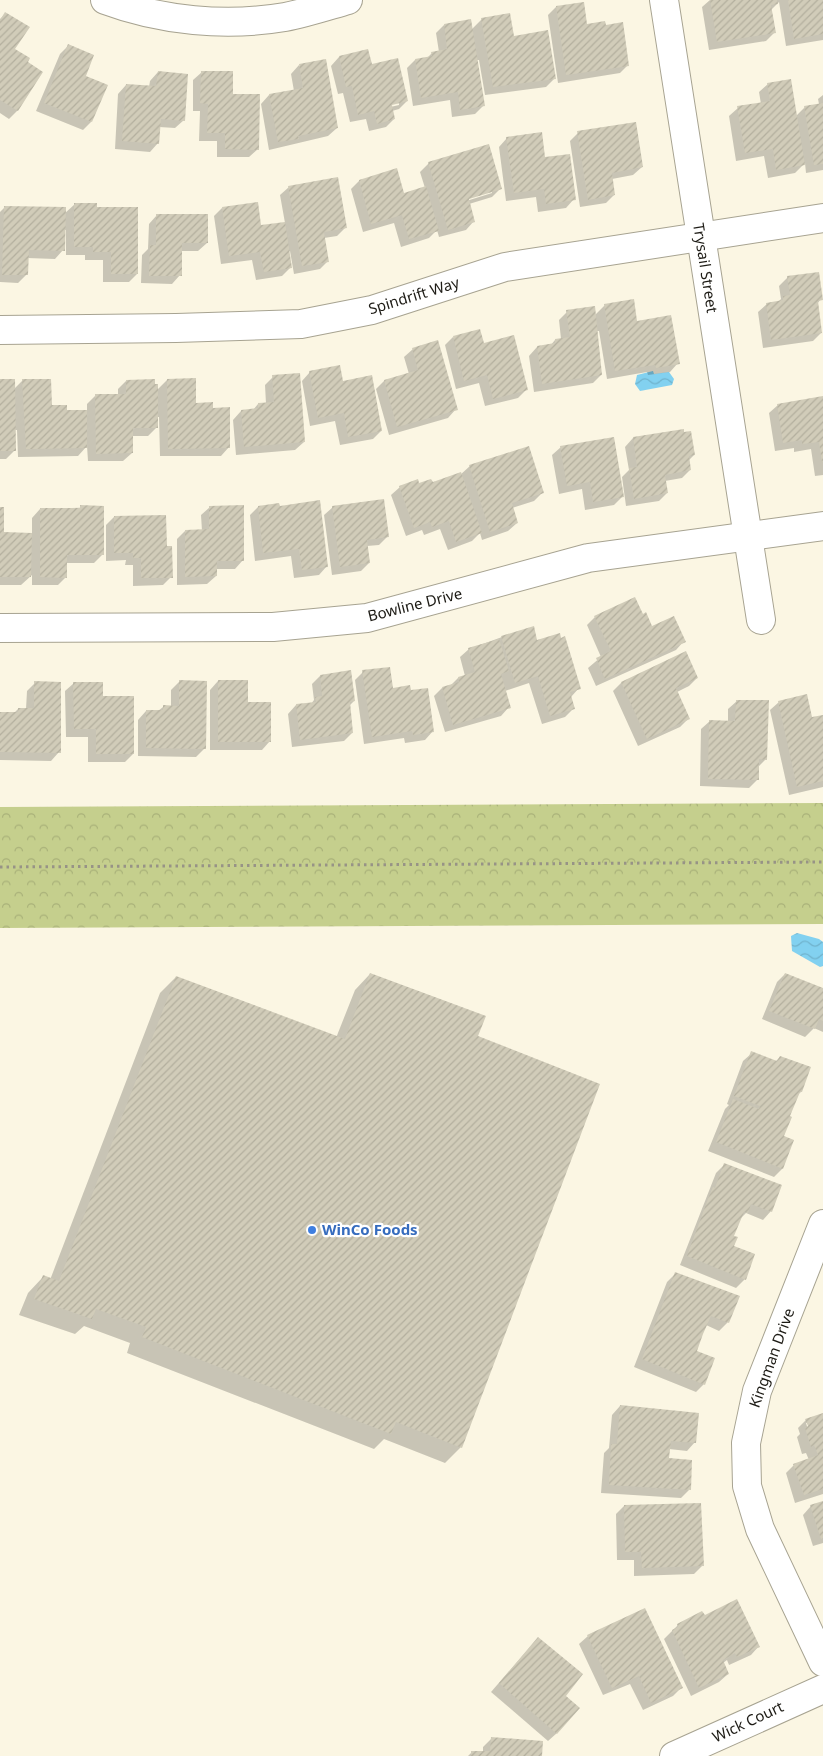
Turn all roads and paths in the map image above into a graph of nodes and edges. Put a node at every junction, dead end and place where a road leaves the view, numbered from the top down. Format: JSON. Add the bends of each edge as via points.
{"nodes":[{"id":1,"x":105,"y":0,"type":"edge"},
{"id":2,"x":348,"y":0,"type":"edge"},
{"id":3,"x":664,"y":0,"type":"edge"},
{"id":4,"x":823,"y":218,"type":"edge"},
{"id":5,"x":700,"y":238,"type":"junction"},
{"id":6,"x":0,"y":330,"type":"edge"},
{"id":7,"x":823,"y":526,"type":"edge"},
{"id":8,"x":747,"y":537,"type":"junction"},
{"id":9,"x":761,"y":620,"type":"dead end"},
{"id":10,"x":0,"y":628,"type":"edge"},
{"id":11,"x":823,"y":862,"type":"edge"},
{"id":12,"x":0,"y":867,"type":"edge"},
{"id":13,"x":823,"y":1224,"type":"edge"},
{"id":14,"x":823,"y":1662,"type":"edge"},
{"id":15,"x":823,"y":1690,"type":"edge"},
{"id":16,"x":674,"y":1756,"type":"edge"}],
"edges":[{"from":1,"to":2,"type":"street","via":[[130,10],[195,21],[286,17]]},
{"from":3,"to":5,"type":"street","name":"Trysail Street"},
{"from":4,"to":5,"type":"street","name":"Spindrift Way"},
{"from":5,"to":6,"type":"street","name":"Spindrift Way","via":[[505,267],[372,310],[301,324]]},
{"from":5,"to":8,"type":"street","name":"Trysail Street"},
{"from":7,"to":8,"type":"street","name":"Bowline Drive"},
{"from":8,"to":9,"type":"street","name":"Trysail Street"},
{"from":8,"to":10,"type":"street","name":"Bowline Drive","via":[[588,558],[368,618],[273,627]]},
{"from":11,"to":12,"type":"path"},
{"from":13,"to":14,"type":"street","name":"Kingman Drive","via":[[757,1391],[746,1443],[748,1486],[760,1528]]},
{"from":15,"to":16,"type":"street","name":"Wick Court"}]}
